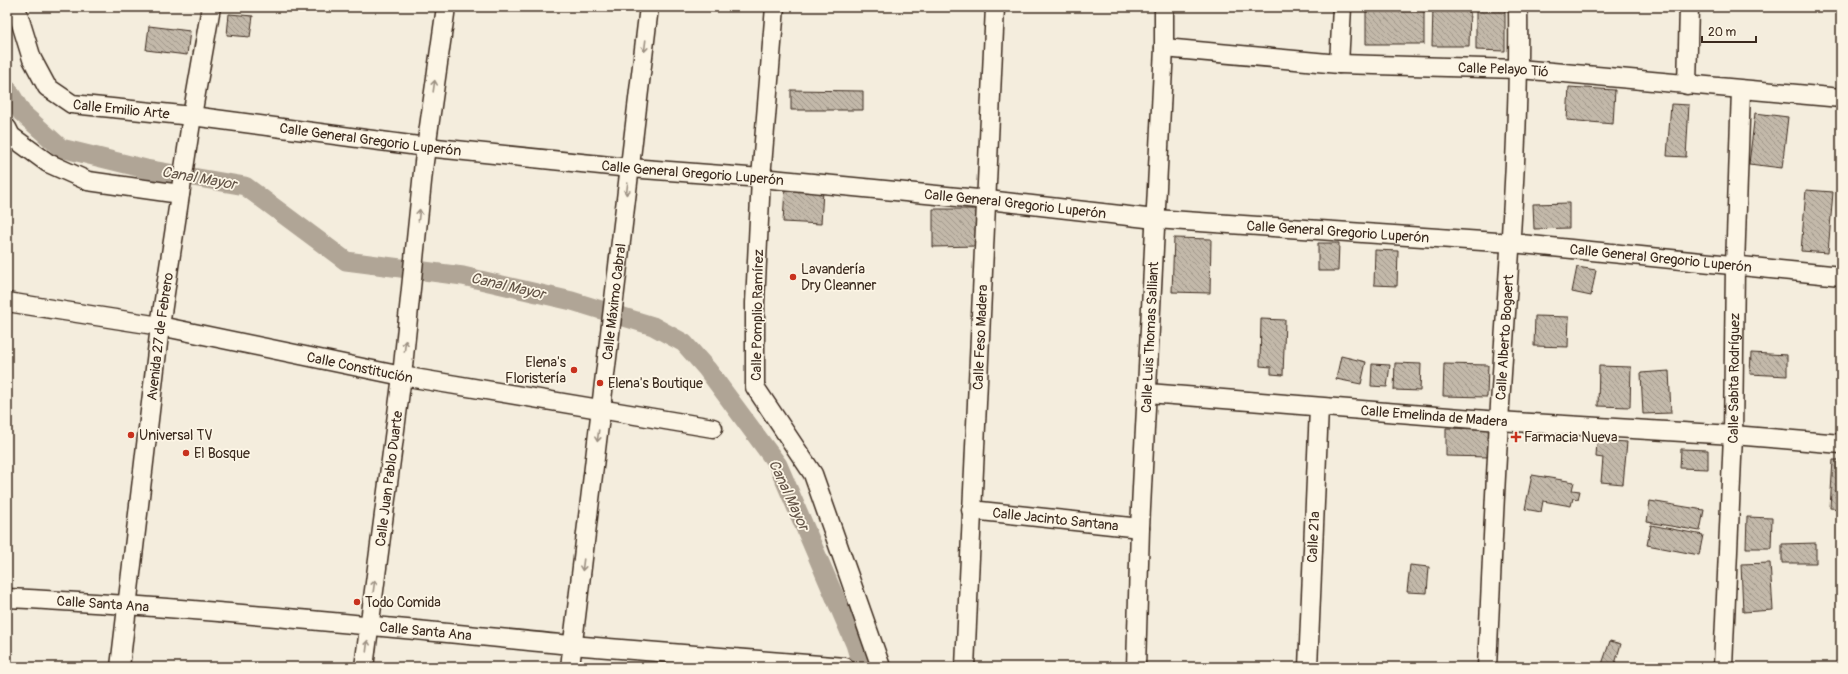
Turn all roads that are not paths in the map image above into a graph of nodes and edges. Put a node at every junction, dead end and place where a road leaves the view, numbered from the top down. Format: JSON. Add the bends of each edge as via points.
{"nodes":[{"id":1,"x":16,"y":7,"type":"edge"},
{"id":2,"x":211,"y":7,"type":"edge"},
{"id":3,"x":446,"y":7,"type":"edge"},
{"id":4,"x":650,"y":7,"type":"edge"},
{"id":5,"x":774,"y":7,"type":"edge"},
{"id":6,"x":995,"y":7,"type":"edge"},
{"id":7,"x":1164,"y":7,"type":"edge"},
{"id":8,"x":1342,"y":7,"type":"edge"},
{"id":9,"x":1518,"y":7,"type":"edge"},
{"id":10,"x":1689,"y":7,"type":"edge"},
{"id":11,"x":1164,"y":48,"type":"junction"},
{"id":12,"x":1339,"y":64,"type":"junction"},
{"id":13,"x":1519,"y":69,"type":"junction"},
{"id":14,"x":1687,"y":85,"type":"junction"},
{"id":15,"x":1742,"y":90,"type":"junction"},
{"id":16,"x":1841,"y":98,"type":"edge"},
{"id":17,"x":192,"y":116,"type":"junction"},
{"id":18,"x":7,"y":128,"type":"edge"},
{"id":19,"x":426,"y":147,"type":"junction"},
{"id":20,"x":630,"y":168,"type":"junction"},
{"id":21,"x":761,"y":178,"type":"junction"},
{"id":22,"x":180,"y":191,"type":"junction"},
{"id":23,"x":988,"y":200,"type":"junction"},
{"id":24,"x":1155,"y":219,"type":"junction"},
{"id":25,"x":1512,"y":243,"type":"junction"},
{"id":26,"x":1735,"y":266,"type":"junction"},
{"id":27,"x":1841,"y":276,"type":"edge"},
{"id":28,"x":7,"y":302,"type":"edge"},
{"id":29,"x":160,"y":326,"type":"junction"},
{"id":30,"x":402,"y":376,"type":"junction"},
{"id":31,"x":1148,"y":393,"type":"junction"},
{"id":32,"x":1319,"y":408,"type":"junction"},
{"id":33,"x":601,"y":410,"type":"junction"},
{"id":34,"x":1499,"y":421,"type":"junction"},
{"id":35,"x":713,"y":428,"type":"dead end"},
{"id":36,"x":1733,"y":435,"type":"junction"},
{"id":37,"x":1841,"y":444,"type":"edge"},
{"id":38,"x":971,"y":510,"type":"junction"},
{"id":39,"x":1140,"y":528,"type":"junction"},
{"id":40,"x":7,"y":598,"type":"edge"},
{"id":41,"x":128,"y":604,"type":"junction"},
{"id":42,"x":369,"y":624,"type":"junction"},
{"id":43,"x":573,"y":645,"type":"junction"},
{"id":44,"x":120,"y":667,"type":"edge"},
{"id":45,"x":364,"y":667,"type":"edge"},
{"id":46,"x":570,"y":667,"type":"edge"},
{"id":47,"x":845,"y":667,"type":"edge"},
{"id":48,"x":882,"y":667,"type":"edge"},
{"id":49,"x":965,"y":667,"type":"edge"},
{"id":50,"x":1136,"y":667,"type":"edge"},
{"id":51,"x":1308,"y":667,"type":"edge"},
{"id":52,"x":1487,"y":667,"type":"edge"},
{"id":53,"x":1723,"y":667,"type":"edge"}],
"edges":[{"from":1,"to":17,"type":"street","name":"Calle Emilio Arte","via":[[32,59],[47,87],[72,104]]},
{"from":2,"to":17,"type":"street","name":"Avenida 27 de Febrero"},
{"from":19,"to":3,"type":"street","one_way":true},
{"from":4,"to":20,"type":"street","name":"Calle Máximo Cabral","one_way":true},
{"from":5,"to":21,"type":"street","name":"Calle Pomplio Ramírez"},
{"from":6,"to":23,"type":"street","name":"Calle Feso Madera"},
{"from":7,"to":11,"type":"street","name":"Calle Luis Thomas Salliant"},
{"from":8,"to":12,"type":"street"},
{"from":9,"to":13,"type":"street","name":"Calle Alberto Bogaert"},
{"from":10,"to":14,"type":"street"},
{"from":11,"to":12,"type":"street","name":"Calle Pelayo Tió"},
{"from":11,"to":24,"type":"street","name":"Calle Luis Thomas Salliant"},
{"from":12,"to":13,"type":"street","name":"Calle Pelayo Tió"},
{"from":13,"to":14,"type":"street","name":"Calle Pelayo Tió"},
{"from":13,"to":25,"type":"street","name":"Calle Alberto Bogaert"},
{"from":14,"to":15,"type":"street","name":"Calle Pelayo Tió"},
{"from":15,"to":16,"type":"street","name":"Calle Pelayo Tió"},
{"from":15,"to":26,"type":"street","name":"Calle Sabita Rodríguez"},
{"from":17,"to":19,"type":"street","name":"Calle General Gregorio Luperón"},
{"from":17,"to":22,"type":"street","name":"Avenida 27 de Febrero"},
{"from":18,"to":22,"type":"street","via":[[11,136],[48,163],[88,181]]},
{"from":19,"to":20,"type":"street","name":"Calle General Gregorio Luperón"},
{"from":30,"to":19,"type":"street","name":"Calle Juan Pablo Duarte","one_way":true},
{"from":20,"to":21,"type":"street","name":"Calle General Gregorio Luperón"},
{"from":20,"to":33,"type":"street","name":"Calle Máximo Cabral","one_way":true},
{"from":21,"to":23,"type":"street","name":"Calle General Gregorio Luperón"},
{"from":21,"to":48,"type":"street","name":"Calle Pomplio Ramírez","via":[[755,303],[755,387],[813,474]]},
{"from":22,"to":29,"type":"street","name":"Avenida 27 de Febrero"},
{"from":23,"to":24,"type":"street","name":"Calle General Gregorio Luperón"},
{"from":23,"to":38,"type":"street","name":"Calle Feso Madera"},
{"from":24,"to":25,"type":"street","name":"Calle General Gregorio Luperón"},
{"from":24,"to":31,"type":"street","name":"Calle Luis Thomas Salliant"},
{"from":25,"to":26,"type":"street","name":"Calle General Gregorio Luperón"},
{"from":25,"to":34,"type":"street","name":"Calle Alberto Bogaert"},
{"from":26,"to":27,"type":"street","name":"Calle General Gregorio Luperón"},
{"from":26,"to":36,"type":"street","name":"Calle Sabita Rodríguez"},
{"from":28,"to":29,"type":"street","name":"Calle Constitución"},
{"from":29,"to":30,"type":"street","name":"Calle Constitución"},
{"from":29,"to":41,"type":"street","name":"Avenida 27 de Febrero"},
{"from":30,"to":33,"type":"street","name":"Calle Constitución"},
{"from":42,"to":30,"type":"street","name":"Calle Juan Pablo Duarte","one_way":true},
{"from":31,"to":32,"type":"street","name":"Calle Emelinda de Madera"},
{"from":31,"to":39,"type":"street","name":"Calle Luis Thomas Salliant"},
{"from":32,"to":34,"type":"street","name":"Calle Emelinda de Madera"},
{"from":32,"to":51,"type":"street","name":"Calle 21ª"},
{"from":33,"to":35,"type":"street","name":"Calle Constitución"},
{"from":33,"to":43,"type":"street","name":"Calle Máximo Cabral","one_way":true},
{"from":34,"to":36,"type":"street","name":"Calle Emelinda de Madera"},
{"from":34,"to":52,"type":"street","name":"Calle Alberto Bogaert"},
{"from":36,"to":37,"type":"street","name":"Calle Emelinda de Madera"},
{"from":36,"to":53,"type":"street","name":"Calle Sabita Rodríguez"},
{"from":38,"to":39,"type":"street","name":"Calle Jacinto Santana"},
{"from":38,"to":49,"type":"street","name":"Calle Feso Madera"},
{"from":39,"to":50,"type":"street","name":"Calle Luis Thomas Salliant"},
{"from":40,"to":41,"type":"street","name":"Calle Santa Ana"},
{"from":41,"to":42,"type":"street","name":"Calle Santa Ana"},
{"from":41,"to":44,"type":"street","name":"Avenida 27 de Febrero"},
{"from":42,"to":43,"type":"street","name":"Calle Santa Ana"},
{"from":45,"to":42,"type":"street","name":"Calle Juan Pablo Duarte","one_way":true},
{"from":43,"to":46,"type":"street","name":"Calle Máximo Cabral"},
{"from":43,"to":47,"type":"street","name":"Calle Santa Ana"}]}
